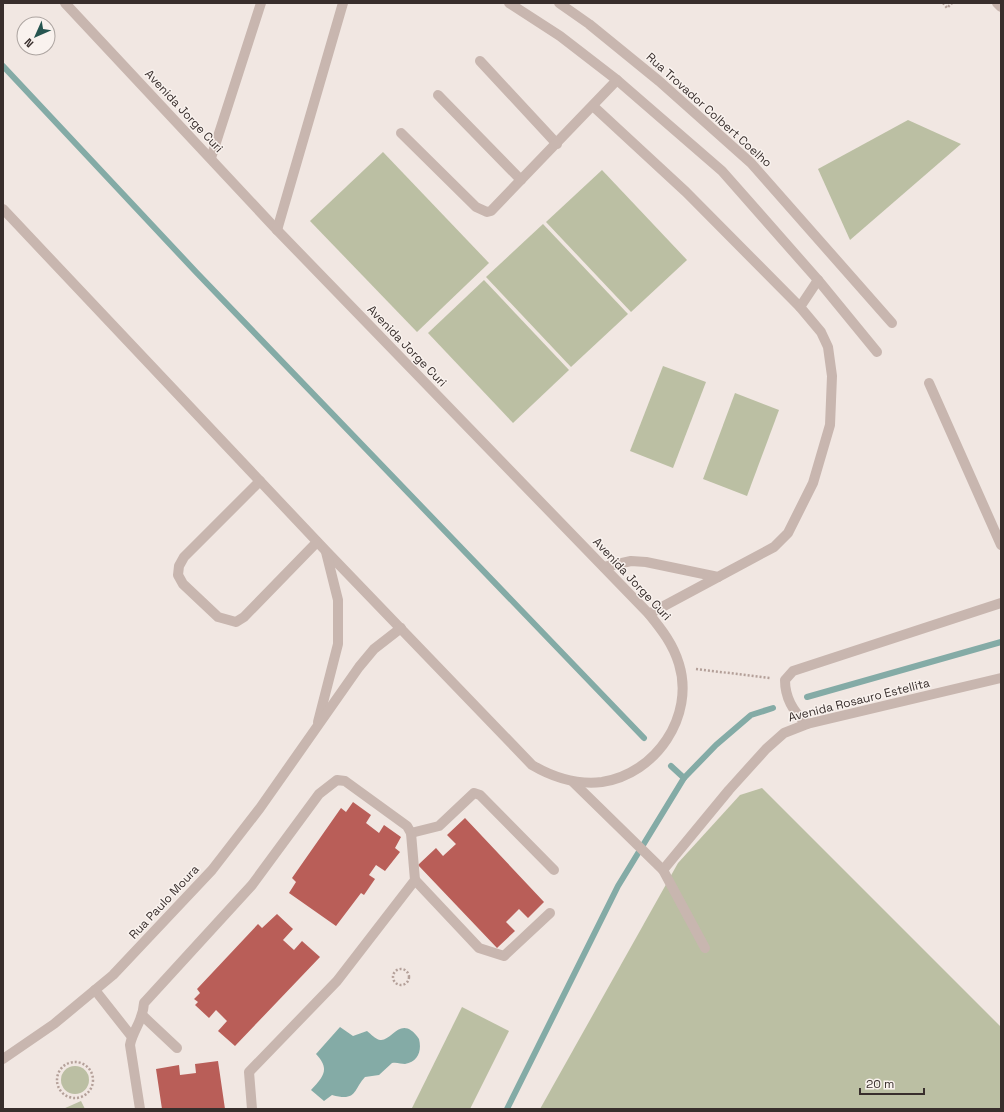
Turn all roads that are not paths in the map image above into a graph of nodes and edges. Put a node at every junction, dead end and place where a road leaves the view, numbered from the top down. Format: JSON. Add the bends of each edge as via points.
{"nodes":[{"id":1,"x":65,"y":3,"type":"edge"},
{"id":2,"x":261,"y":3,"type":"edge"},
{"id":3,"x":343,"y":3,"type":"edge"},
{"id":4,"x":510,"y":3,"type":"edge"},
{"id":5,"x":559,"y":3,"type":"edge"},
{"id":6,"x":997,"y":3,"type":"edge"},
{"id":7,"x":1001,"y":7,"type":"edge"},
{"id":8,"x":480,"y":61,"type":"dead end"},
{"id":9,"x":617,"y":80,"type":"junction"},
{"id":10,"x":438,"y":95,"type":"dead end"},
{"id":11,"x":594,"y":106,"type":"junction"},
{"id":12,"x":401,"y":133,"type":"dead end"},
{"id":13,"x":557,"y":144,"type":"junction"},
{"id":14,"x":211,"y":158,"type":"junction"},
{"id":15,"x":521,"y":180,"type":"junction"},
{"id":16,"x":3,"y":209,"type":"edge"},
{"id":17,"x":277,"y":230,"type":"junction"},
{"id":18,"x":818,"y":280,"type":"junction"},
{"id":19,"x":800,"y":307,"type":"junction"},
{"id":20,"x":892,"y":323,"type":"dead end"},
{"id":21,"x":877,"y":352,"type":"dead end"},
{"id":22,"x":929,"y":383,"type":"dead end"},
{"id":23,"x":260,"y":481,"type":"junction"},
{"id":24,"x":317,"y":542,"type":"junction"},
{"id":25,"x":1001,"y":545,"type":"edge"},
{"id":26,"x":326,"y":551,"type":"junction"},
{"id":27,"x":604,"y":567,"type":"junction"},
{"id":28,"x":718,"y":577,"type":"junction"},
{"id":29,"x":1001,"y":603,"type":"edge"},
{"id":30,"x":649,"y":614,"type":"junction"},
{"id":31,"x":401,"y":628,"type":"junction"},
{"id":32,"x":1001,"y":678,"type":"edge"},
{"id":33,"x":807,"y":724,"type":"junction"},
{"id":34,"x":315,"y":732,"type":"junction"},
{"id":35,"x":573,"y":782,"type":"junction"},
{"id":36,"x":411,"y":834,"type":"junction"},
{"id":37,"x":554,"y":870,"type":"dead end"},
{"id":38,"x":663,"y":870,"type":"junction"},
{"id":39,"x":415,"y":880,"type":"junction"},
{"id":40,"x":550,"y":913,"type":"dead end"},
{"id":41,"x":704,"y":948,"type":"dead end"},
{"id":42,"x":95,"y":990,"type":"junction"},
{"id":43,"x":143,"y":1016,"type":"junction"},
{"id":44,"x":132,"y":1037,"type":"junction"},
{"id":45,"x":177,"y":1048,"type":"dead end"},
{"id":46,"x":3,"y":1060,"type":"edge"},
{"id":47,"x":140,"y":1109,"type":"edge"},
{"id":48,"x":252,"y":1109,"type":"edge"}],
"edges":[{"from":1,"to":14,"type":"street","name":"Avenida Jorge Curi"},
{"from":2,"to":14,"type":"street"},
{"from":3,"to":17,"type":"street"},
{"from":4,"to":9,"type":"street","via":[[560,36]]},
{"from":5,"to":20,"type":"street","name":"Rua Trovador Colbert Coelho","via":[[659,81],[751,163]]},
{"from":6,"to":7,"type":"street"},
{"from":8,"to":13,"type":"street"},
{"from":9,"to":11,"type":"street"},
{"from":9,"to":18,"type":"street","via":[[722,171]]},
{"from":10,"to":15,"type":"street"},
{"from":11,"to":13,"type":"street"},
{"from":11,"to":19,"type":"street","via":[[686,192]]},
{"from":12,"to":15,"type":"street","via":[[483,211],[491,211]]},
{"from":13,"to":15,"type":"street"},
{"from":14,"to":17,"type":"street","name":"Avenida Jorge Curi"},
{"from":16,"to":23,"type":"street","name":"Avenida Jorge Curi"},
{"from":17,"to":27,"type":"street","name":"Avenida Jorge Curi"},
{"from":18,"to":19,"type":"street"},
{"from":18,"to":21,"type":"street"},
{"from":19,"to":28,"type":"street","via":[[821,332],[828,347],[832,376],[830,425],[814,483],[788,533],[774,547]]},
{"from":22,"to":25,"type":"street"},
{"from":23,"to":24,"type":"street","name":"Avenida Jorge Curi"},
{"from":23,"to":24,"type":"street","via":[[184,557],[178,575],[183,584],[218,616],[236,622],[244,617]]},
{"from":24,"to":26,"type":"street","name":"Avenida Jorge Curi"},
{"from":26,"to":31,"type":"street","name":"Avenida Jorge Curi"},
{"from":26,"to":34,"type":"street","name":"Rua Paulo Moura","via":[[338,600],[338,644]]},
{"from":27,"to":28,"type":"street","via":[[631,561],[646,562]]},
{"from":27,"to":30,"type":"street","name":"Avenida Jorge Curi"},
{"from":28,"to":30,"type":"street"},
{"from":29,"to":33,"type":"street","via":[[793,671],[785,680],[785,692],[798,716]]},
{"from":30,"to":35,"type":"street","name":"Avenida Jorge Curi","via":[[666,635],[680,665],[682,688],[680,709],[674,729],[653,758],[636,770],[602,782]]},
{"from":31,"to":34,"type":"street","name":"Rua Paulo Moura","via":[[374,649],[359,667]]},
{"from":31,"to":35,"type":"street","name":"Avenida Jorge Curi","via":[[532,765],[546,773]]},
{"from":32,"to":33,"type":"street","name":"Avenida Rosauro Estellita"},
{"from":33,"to":38,"type":"street","name":"Avenida Rosauro Estellita","via":[[784,733],[766,749]]},
{"from":34,"to":42,"type":"street","name":"Rua Paulo Moura","via":[[212,870],[113,975]]},
{"from":35,"to":38,"type":"street"},
{"from":36,"to":37,"type":"street","via":[[439,826],[474,793],[480,795]]},
{"from":36,"to":39,"type":"street"},
{"from":36,"to":43,"type":"street","via":[[407,826],[345,781],[337,780],[319,794],[252,885],[144,1003]]},
{"from":38,"to":41,"type":"street"},
{"from":39,"to":40,"type":"street","via":[[479,948],[504,956]]},
{"from":39,"to":48,"type":"street","via":[[337,981],[249,1072]]},
{"from":42,"to":44,"type":"street"},
{"from":42,"to":46,"type":"street","name":"Rua Paulo Moura","via":[[54,1024]]},
{"from":43,"to":44,"type":"street"},
{"from":43,"to":45,"type":"street"},
{"from":44,"to":47,"type":"street","via":[[130,1045]]}]}
